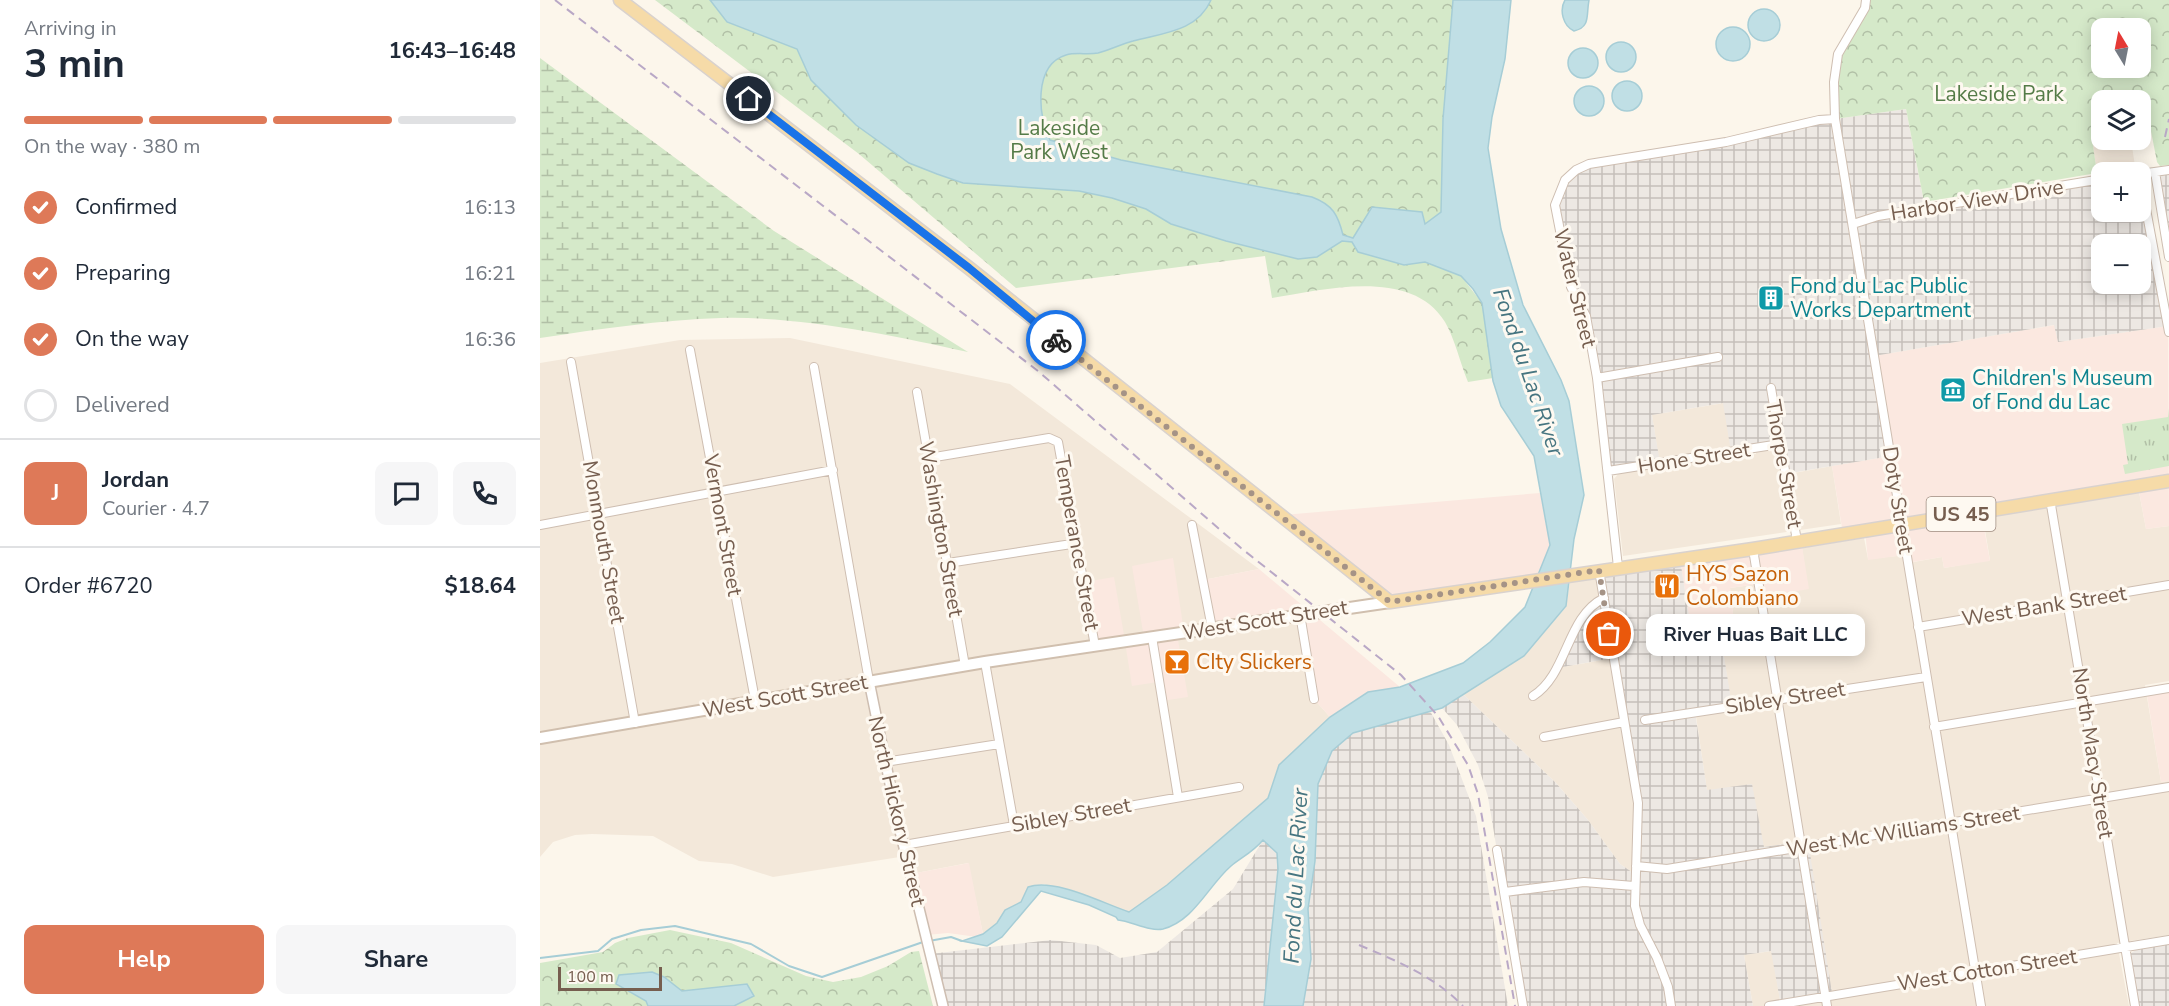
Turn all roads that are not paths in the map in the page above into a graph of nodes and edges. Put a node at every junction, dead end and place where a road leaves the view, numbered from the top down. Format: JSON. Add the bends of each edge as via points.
{"nodes":[{"id":1,"x":620,"y":0,"type":"edge"},
{"id":2,"x":1866,"y":0,"type":"edge"},
{"id":3,"x":1835,"y":119,"type":"junction"},
{"id":4,"x":2169,"y":170,"type":"edge"},
{"id":5,"x":2155,"y":172,"type":"junction"},
{"id":6,"x":2151,"y":173,"type":"edge"},
{"id":7,"x":2091,"y":181,"type":"edge"},
{"id":8,"x":2149,"y":222,"type":"edge"},
{"id":9,"x":1853,"y":224,"type":"junction"},
{"id":10,"x":2169,"y":257,"type":"edge"},
{"id":11,"x":2169,"y":332,"type":"edge"},
{"id":12,"x":690,"y":350,"type":"dead end"},
{"id":13,"x":1718,"y":357,"type":"dead end"},
{"id":14,"x":571,"y":362,"type":"dead end"},
{"id":15,"x":814,"y":367,"type":"dead end"},
{"id":16,"x":1597,"y":378,"type":"junction"},
{"id":17,"x":1771,"y":388,"type":"dead end"},
{"id":18,"x":916,"y":392,"type":"dead end"},
{"id":19,"x":1780,"y":444,"type":"junction"},
{"id":20,"x":928,"y":458,"type":"junction"},
{"id":21,"x":833,"y":470,"type":"junction"},
{"id":22,"x":1608,"y":471,"type":"junction"},
{"id":23,"x":2169,"y":481,"type":"edge"},
{"id":24,"x":717,"y":492,"type":"junction"},
{"id":25,"x":2050,"y":499,"type":"junction"},
{"id":26,"x":599,"y":514,"type":"junction"},
{"id":27,"x":540,"y":525,"type":"edge"},
{"id":28,"x":1192,"y":525,"type":"dead end"},
{"id":29,"x":1901,"y":525,"type":"junction"},
{"id":30,"x":1797,"y":541,"type":"junction"},
{"id":31,"x":1078,"y":543,"type":"junction"},
{"id":32,"x":1753,"y":549,"type":"junction"},
{"id":33,"x":948,"y":562,"type":"junction"},
{"id":34,"x":1618,"y":567,"type":"junction"},
{"id":35,"x":1599,"y":570,"type":"junction"},
{"id":36,"x":2169,"y":585,"type":"edge"},
{"id":37,"x":1604,"y":598,"type":"junction"},
{"id":38,"x":1390,"y":602,"type":"junction"},
{"id":39,"x":2068,"y":602,"type":"junction"},
{"id":40,"x":1300,"y":614,"type":"junction"},
{"id":41,"x":1918,"y":627,"type":"junction"},
{"id":42,"x":1212,"y":628,"type":"junction"},
{"id":43,"x":1152,"y":637,"type":"junction"},
{"id":44,"x":1095,"y":646,"type":"junction"},
{"id":45,"x":985,"y":662,"type":"junction"},
{"id":46,"x":965,"y":666,"type":"junction"},
{"id":47,"x":1926,"y":677,"type":"junction"},
{"id":48,"x":869,"y":681,"type":"junction"},
{"id":49,"x":2169,"y":688,"type":"edge"},
{"id":50,"x":1533,"y":696,"type":"dead end"},
{"id":51,"x":1314,"y":699,"type":"dead end"},
{"id":52,"x":1778,"y":699,"type":"junction"},
{"id":53,"x":755,"y":700,"type":"junction"},
{"id":54,"x":2085,"y":702,"type":"junction"},
{"id":55,"x":1645,"y":720,"type":"dead end"},
{"id":56,"x":1624,"y":722,"type":"junction"},
{"id":57,"x":635,"y":723,"type":"junction"},
{"id":58,"x":1934,"y":727,"type":"junction"},
{"id":59,"x":1544,"y":737,"type":"dead end"},
{"id":60,"x":540,"y":738,"type":"edge"},
{"id":61,"x":999,"y":744,"type":"junction"},
{"id":62,"x":885,"y":762,"type":"junction"},
{"id":63,"x":1239,"y":787,"type":"dead end"},
{"id":64,"x":2169,"y":787,"type":"edge"},
{"id":65,"x":1178,"y":797,"type":"junction"},
{"id":66,"x":2100,"y":798,"type":"junction"},
{"id":67,"x":1014,"y":825,"type":"junction"},
{"id":68,"x":1950,"y":825,"type":"junction"},
{"id":69,"x":904,"y":845,"type":"junction"},
{"id":70,"x":1801,"y":847,"type":"junction"},
{"id":71,"x":1497,"y":850,"type":"dead end"},
{"id":72,"x":1636,"y":866,"type":"junction"},
{"id":73,"x":1634,"y":886,"type":"junction"},
{"id":74,"x":1505,"y":892,"type":"junction"},
{"id":75,"x":2169,"y":940,"type":"edge"},
{"id":76,"x":2124,"y":947,"type":"junction"},
{"id":77,"x":1975,"y":971,"type":"junction"},
{"id":78,"x":1825,"y":997,"type":"junction"},
{"id":79,"x":943,"y":1006,"type":"edge"},
{"id":80,"x":1523,"y":1006,"type":"edge"},
{"id":81,"x":1671,"y":1006,"type":"edge"},
{"id":82,"x":1769,"y":1006,"type":"edge"},
{"id":83,"x":1827,"y":1006,"type":"edge"},
{"id":84,"x":1981,"y":1006,"type":"edge"},
{"id":85,"x":2135,"y":1006,"type":"edge"}],
"edges":[{"from":1,"to":38,"type":"main road","via":[[969,268]]},
{"from":2,"to":3,"type":"street","name":"Doty Street","via":[[1838,54]]},
{"from":3,"to":9,"type":"street","name":"Doty Street"},
{"from":3,"to":16,"type":"street","name":"Water Street","via":[[1590,164],[1565,180],[1555,205],[1571,286],[1586,316]]},
{"from":4,"to":5,"type":"street"},
{"from":5,"to":6,"type":"street"},
{"from":5,"to":10,"type":"street"},
{"from":7,"to":9,"type":"street","name":"Harbor View Drive","via":[[1878,216]]},
{"from":8,"to":11,"type":"street"},
{"from":9,"to":29,"type":"street","name":"Doty Street"},
{"from":12,"to":24,"type":"street","name":"Vermont Street"},
{"from":13,"to":16,"type":"street"},
{"from":14,"to":26,"type":"street","name":"Monmouth Street"},
{"from":15,"to":21,"type":"street","name":"North Hickory Street"},
{"from":16,"to":22,"type":"street","name":"Water Street"},
{"from":17,"to":19,"type":"street","name":"Thorpe Street"},
{"from":18,"to":20,"type":"street","name":"Washington Street"},
{"from":19,"to":22,"type":"street","name":"Hone Street"},
{"from":19,"to":30,"type":"street","name":"Thorpe Street"},
{"from":20,"to":31,"type":"street","name":"Temperance Street","via":[[1049,438],[1057,441]]},
{"from":20,"to":33,"type":"street","name":"Washington Street"},
{"from":21,"to":24,"type":"street"},
{"from":21,"to":48,"type":"street","name":"North Hickory Street"},
{"from":22,"to":34,"type":"street","name":"Water Street"},
{"from":23,"to":25,"type":"main road","name":"West Scott Street","number":"US 45"},
{"from":24,"to":26,"type":"street"},
{"from":24,"to":53,"type":"street","name":"Vermont Street"},
{"from":25,"to":29,"type":"main road","name":"West Scott Street","number":"US 45"},
{"from":25,"to":39,"type":"street","name":"North Macy Street"},
{"from":26,"to":27,"type":"street"},
{"from":26,"to":57,"type":"street","name":"Monmouth Street"},
{"from":28,"to":42,"type":"street"},
{"from":29,"to":30,"type":"main road","name":"West Scott Street","number":"US 45"},
{"from":29,"to":41,"type":"street","name":"Doty Street"},
{"from":30,"to":32,"type":"main road","name":"West Scott Street","number":"US 45"},
{"from":31,"to":33,"type":"street"},
{"from":31,"to":44,"type":"street","name":"Temperance Street"},
{"from":32,"to":34,"type":"main road","name":"West Scott Street","number":"US 45"},
{"from":32,"to":52,"type":"street"},
{"from":33,"to":46,"type":"street","name":"Washington Street"},
{"from":34,"to":35,"type":"main road","name":"West Scott Street","number":"US 45"},
{"from":35,"to":37,"type":"street"},
{"from":35,"to":38,"type":"main road","name":"West Scott Street","number":"US 45"},
{"from":36,"to":39,"type":"street","name":"West Bank Street"},
{"from":37,"to":50,"type":"street","via":[[1591,604],[1545,689]]},
{"from":37,"to":56,"type":"street"},
{"from":38,"to":40,"type":"main road","name":"West Scott Street"},
{"from":39,"to":41,"type":"street","name":"West Bank Street"},
{"from":39,"to":54,"type":"street","name":"North Macy Street"},
{"from":40,"to":42,"type":"main road","name":"West Scott Street"},
{"from":40,"to":51,"type":"street"},
{"from":41,"to":47,"type":"street","name":"Doty Street"},
{"from":42,"to":43,"type":"main road","name":"West Scott Street"},
{"from":43,"to":44,"type":"main road","name":"West Scott Street"},
{"from":43,"to":65,"type":"street"},
{"from":44,"to":45,"type":"main road","name":"West Scott Street"},
{"from":45,"to":46,"type":"main road","name":"West Scott Street"},
{"from":45,"to":61,"type":"street"},
{"from":46,"to":48,"type":"main road","name":"West Scott Street"},
{"from":47,"to":52,"type":"street","name":"Sibley Street"},
{"from":47,"to":58,"type":"street","name":"Doty Street"},
{"from":48,"to":53,"type":"main road","name":"West Scott Street"},
{"from":48,"to":62,"type":"street","name":"North Hickory Street"},
{"from":49,"to":54,"type":"street"},
{"from":52,"to":55,"type":"street","name":"Sibley Street"},
{"from":52,"to":70,"type":"street"},
{"from":53,"to":57,"type":"main road","name":"West Scott Street"},
{"from":54,"to":58,"type":"street"},
{"from":54,"to":66,"type":"street","name":"North Macy Street"},
{"from":56,"to":59,"type":"street"},
{"from":56,"to":72,"type":"street","via":[[1639,816]]},
{"from":57,"to":60,"type":"main road","name":"West Scott Street"},
{"from":58,"to":68,"type":"street","name":"Doty Street"},
{"from":61,"to":62,"type":"street"},
{"from":61,"to":67,"type":"street"},
{"from":62,"to":69,"type":"street","name":"North Hickory Street"},
{"from":63,"to":65,"type":"street","name":"Sibley Street"},
{"from":64,"to":66,"type":"street","name":"West Mc Williams Street"},
{"from":65,"to":67,"type":"street","name":"Sibley Street"},
{"from":66,"to":68,"type":"street","name":"West Mc Williams Street"},
{"from":66,"to":76,"type":"street","name":"North Macy Street"},
{"from":67,"to":69,"type":"street","name":"Sibley Street"},
{"from":68,"to":70,"type":"street","name":"West Mc Williams Street"},
{"from":68,"to":77,"type":"street","name":"Doty Street"},
{"from":69,"to":79,"type":"street","name":"North Hickory Street"},
{"from":70,"to":72,"type":"street","name":"West Mc Williams Street","via":[[1667,869]]},
{"from":70,"to":78,"type":"street"},
{"from":71,"to":74,"type":"street"},
{"from":72,"to":73,"type":"street"},
{"from":73,"to":74,"type":"street","via":[[1584,882]]},
{"from":73,"to":81,"type":"street","via":[[1637,917],[1657,958]]},
{"from":74,"to":80,"type":"street"},
{"from":75,"to":76,"type":"street","name":"West Cotton Street"},
{"from":76,"to":77,"type":"street","name":"West Cotton Street"},
{"from":76,"to":85,"type":"street","name":"North Macy Street"},
{"from":77,"to":78,"type":"street","name":"West Cotton Street"},
{"from":77,"to":84,"type":"street","name":"Doty Street"},
{"from":78,"to":82,"type":"street","name":"West Cotton Street"},
{"from":78,"to":83,"type":"street"}]}
